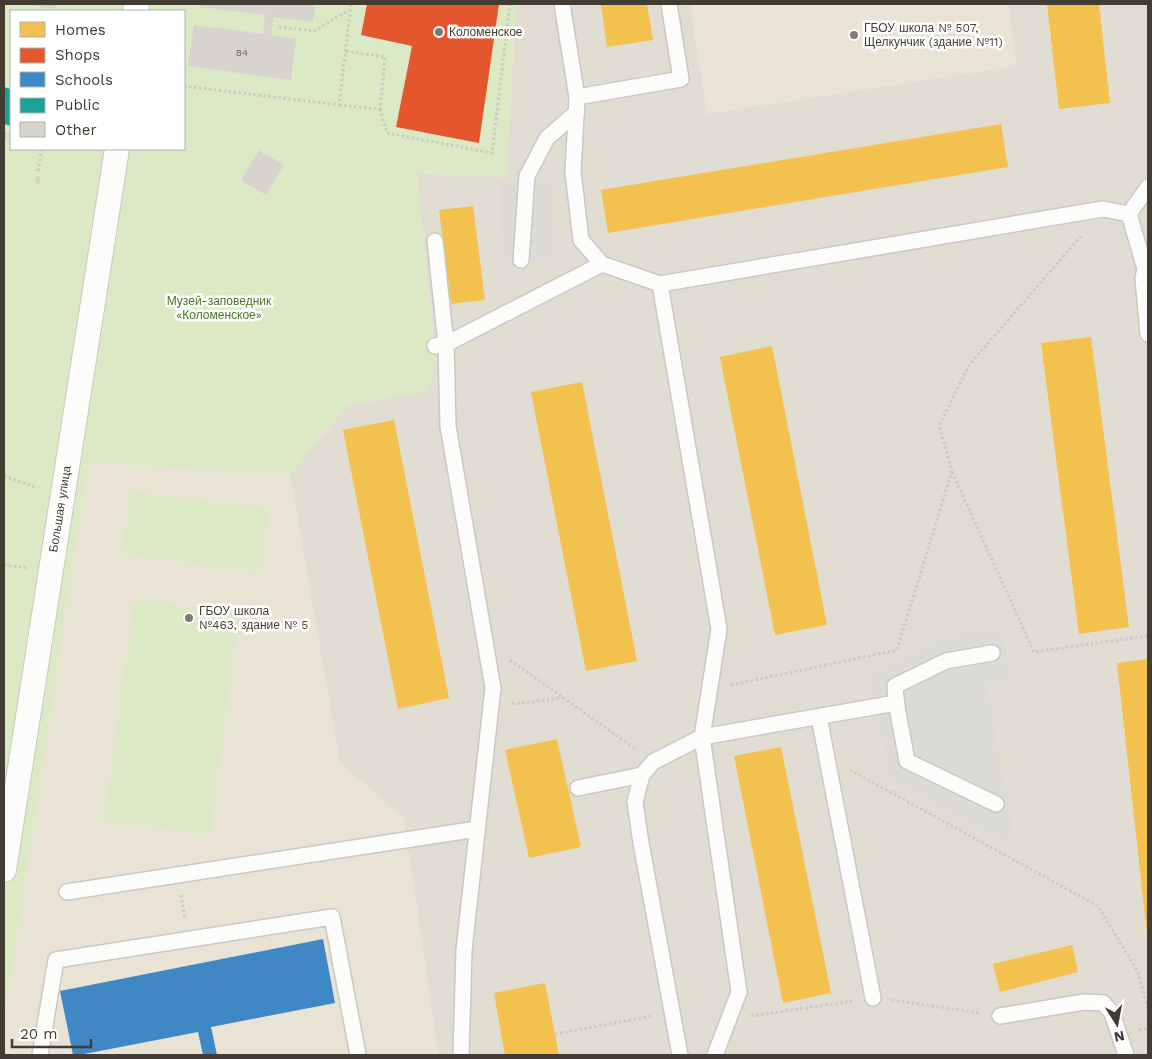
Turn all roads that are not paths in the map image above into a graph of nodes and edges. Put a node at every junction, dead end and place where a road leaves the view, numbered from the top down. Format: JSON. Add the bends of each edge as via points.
{"nodes":[{"id":1,"x":562,"y":4,"type":"edge"},
{"id":2,"x":669,"y":4,"type":"edge"},
{"id":3,"x":578,"y":97,"type":"junction"},
{"id":4,"x":577,"y":112,"type":"junction"},
{"id":5,"x":116,"y":150,"type":"edge"},
{"id":6,"x":1148,"y":187,"type":"edge"},
{"id":7,"x":1129,"y":214,"type":"junction"},
{"id":8,"x":435,"y":241,"type":"dead end"},
{"id":9,"x":521,"y":260,"type":"dead end"},
{"id":10,"x":602,"y":264,"type":"junction"},
{"id":11,"x":660,"y":284,"type":"junction"},
{"id":12,"x":1148,"y":334,"type":"edge"},
{"id":13,"x":440,"y":345,"type":"junction"},
{"id":14,"x":992,"y":652,"type":"dead end"},
{"id":15,"x":896,"y":703,"type":"junction"},
{"id":16,"x":819,"y":717,"type":"junction"},
{"id":17,"x":702,"y":737,"type":"junction"},
{"id":18,"x":642,"y":775,"type":"junction"},
{"id":19,"x":578,"y":788,"type":"dead end"},
{"id":20,"x":996,"y":804,"type":"dead end"},
{"id":21,"x":477,"y":829,"type":"junction"},
{"id":22,"x":4,"y":870,"type":"edge"},
{"id":23,"x":66,"y":892,"type":"dead end"},
{"id":24,"x":866,"y":999,"type":"road end"},
{"id":25,"x":1000,"y":1016,"type":"road end"},
{"id":26,"x":40,"y":1055,"type":"edge"},
{"id":27,"x":358,"y":1055,"type":"edge"},
{"id":28,"x":461,"y":1055,"type":"edge"},
{"id":29,"x":680,"y":1055,"type":"edge"},
{"id":30,"x":715,"y":1055,"type":"edge"},
{"id":31,"x":1126,"y":1055,"type":"edge"}],
"edges":[{"from":1,"to":3,"type":"lane"},
{"from":2,"to":3,"type":"lane","via":[[681,79]]},
{"from":3,"to":4,"type":"lane"},
{"from":4,"to":9,"type":"lane","via":[[547,138],[527,176]]},
{"from":4,"to":10,"type":"lane","via":[[573,172],[581,240]]},
{"from":5,"to":22,"type":"street","name":"Большая улица"},
{"from":6,"to":7,"type":"lane"},
{"from":7,"to":11,"type":"lane","via":[[1103,209]]},
{"from":7,"to":12,"type":"lane","via":[[1145,269]]},
{"from":8,"to":13,"type":"lane"},
{"from":10,"to":11,"type":"lane"},
{"from":10,"to":13,"type":"lane"},
{"from":11,"to":17,"type":"lane","via":[[719,629]]},
{"from":13,"to":21,"type":"lane","via":[[448,426],[493,688]]},
{"from":14,"to":15,"type":"lane","via":[[946,661],[895,686]]},
{"from":15,"to":16,"type":"lane"},
{"from":15,"to":20,"type":"lane","via":[[907,761]]},
{"from":16,"to":17,"type":"lane"},
{"from":16,"to":24,"type":"lane"},
{"from":17,"to":18,"type":"lane","via":[[653,762]]},
{"from":17,"to":30,"type":"lane","via":[[739,992]]},
{"from":18,"to":19,"type":"lane"},
{"from":18,"to":29,"type":"lane","via":[[636,802],[641,844]]},
{"from":21,"to":23,"type":"lane"},
{"from":21,"to":28,"type":"lane","via":[[464,950]]},
{"from":25,"to":31,"type":"lane","via":[[1084,1002],[1103,1003],[1112,1013]]},
{"from":26,"to":27,"type":"lane","via":[[56,960],[332,917]]}]}
